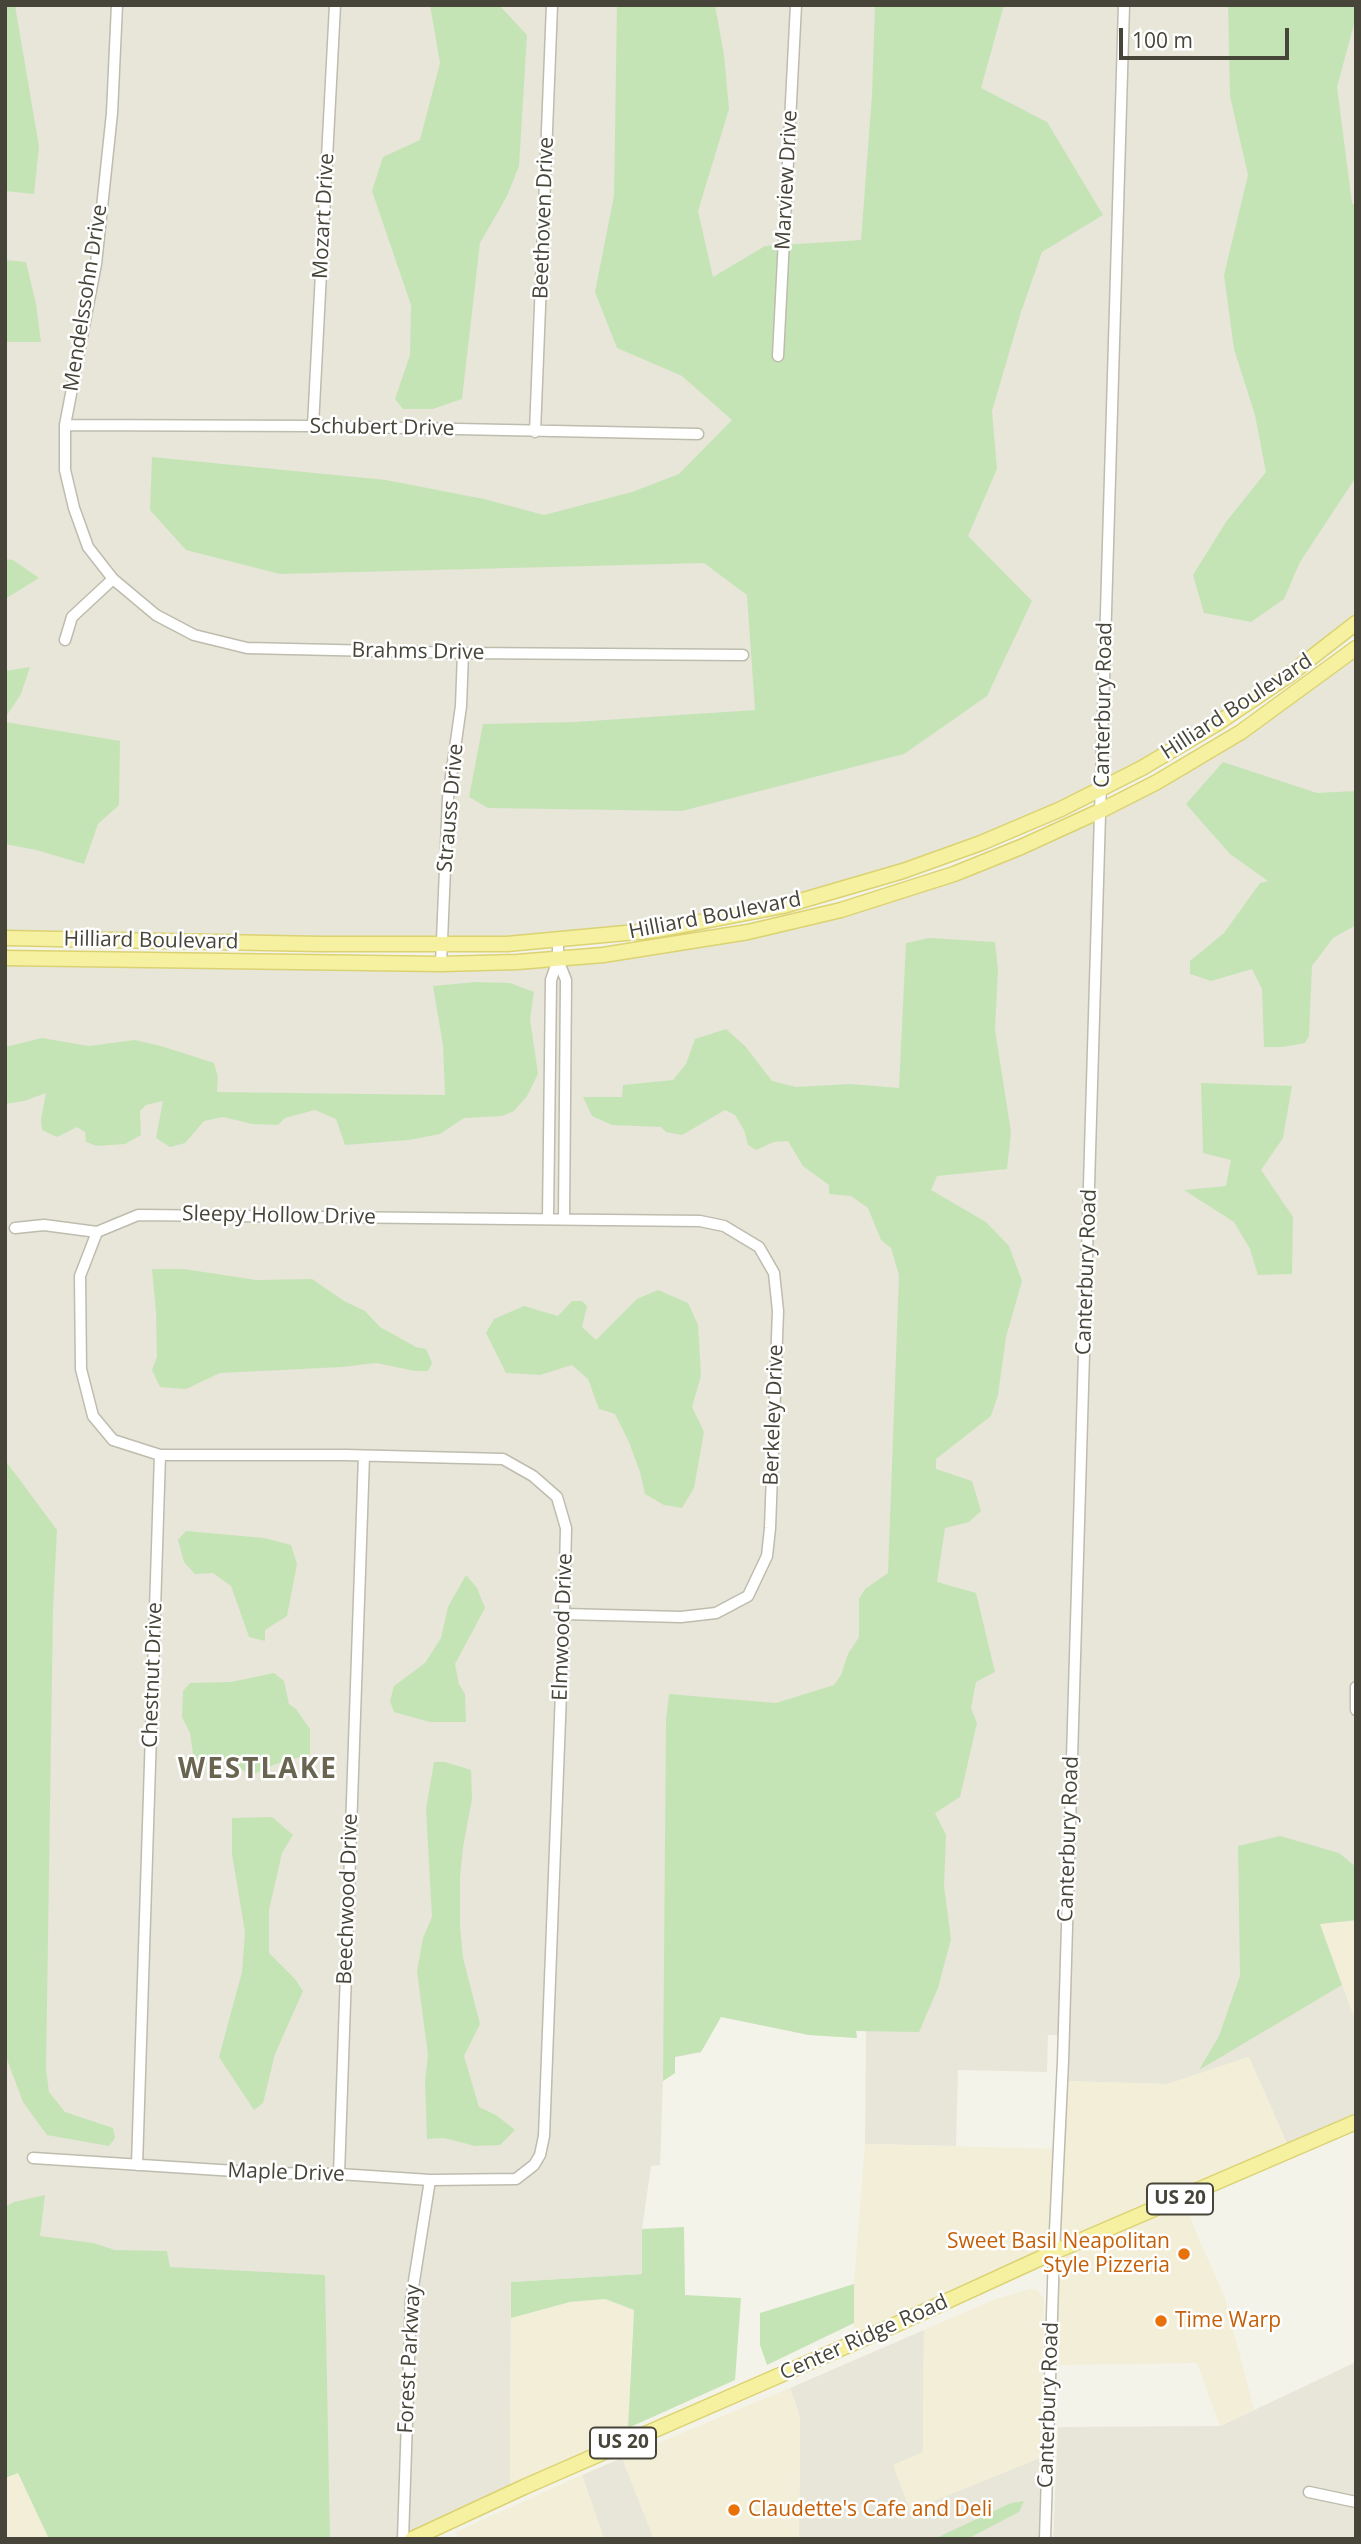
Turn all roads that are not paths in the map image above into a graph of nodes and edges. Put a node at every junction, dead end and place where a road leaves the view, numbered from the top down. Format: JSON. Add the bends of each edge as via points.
{"nodes":[{"id":1,"x":117,"y":5,"type":"edge"},
{"id":2,"x":335,"y":5,"type":"edge"},
{"id":3,"x":552,"y":5,"type":"edge"},
{"id":4,"x":796,"y":5,"type":"edge"},
{"id":5,"x":1124,"y":5,"type":"edge"},
{"id":6,"x":778,"y":356,"type":"dead end"},
{"id":7,"x":65,"y":425,"type":"junction"},
{"id":8,"x":313,"y":426,"type":"junction"},
{"id":9,"x":535,"y":432,"type":"junction"},
{"id":10,"x":698,"y":434,"type":"dead end"},
{"id":11,"x":114,"y":579,"type":"junction"},
{"id":12,"x":1356,"y":624,"type":"edge"},
{"id":13,"x":65,"y":640,"type":"dead end"},
{"id":14,"x":1356,"y":648,"type":"edge"},
{"id":15,"x":463,"y":653,"type":"junction"},
{"id":16,"x":743,"y":655,"type":"dead end"},
{"id":17,"x":1102,"y":788,"type":"junction"},
{"id":18,"x":1101,"y":810,"type":"junction"},
{"id":19,"x":5,"y":938,"type":"edge"},
{"id":20,"x":558,"y":940,"type":"junction"},
{"id":21,"x":442,"y":945,"type":"junction"},
{"id":22,"x":5,"y":958,"type":"edge"},
{"id":23,"x":558,"y":960,"type":"junction"},
{"id":24,"x":441,"y":964,"type":"junction"},
{"id":25,"x":548,"y":1219,"type":"junction"},
{"id":26,"x":564,"y":1219,"type":"junction"},
{"id":27,"x":15,"y":1228,"type":"dead end"},
{"id":28,"x":97,"y":1232,"type":"junction"},
{"id":29,"x":160,"y":1455,"type":"junction"},
{"id":30,"x":364,"y":1456,"type":"junction"},
{"id":31,"x":564,"y":1614,"type":"junction"},
{"id":32,"x":1356,"y":1687,"type":"edge"},
{"id":33,"x":1356,"y":1710,"type":"edge"},
{"id":34,"x":1356,"y":2122,"type":"edge"},
{"id":35,"x":33,"y":2158,"type":"dead end"},
{"id":36,"x":137,"y":2165,"type":"junction"},
{"id":37,"x":534,"y":2165,"type":"joint"},
{"id":38,"x":339,"y":2174,"type":"junction"},
{"id":39,"x":430,"y":2180,"type":"junction"},
{"id":40,"x":1054,"y":2252,"type":"junction"},
{"id":41,"x":1308,"y":2492,"type":"dead end"},
{"id":42,"x":1356,"y":2502,"type":"edge"},
{"id":43,"x":402,"y":2539,"type":"edge"},
{"id":44,"x":412,"y":2539,"type":"edge"},
{"id":45,"x":1045,"y":2539,"type":"edge"}],
"edges":[{"from":1,"to":7,"type":"street","name":"Mendelssohn Drive","via":[[112,113],[96,264]]},
{"from":2,"to":8,"type":"street","name":"Mozart Drive"},
{"from":3,"to":9,"type":"street","name":"Beethoven Drive"},
{"from":4,"to":6,"type":"street","name":"Marview Drive"},
{"from":5,"to":17,"type":"street","name":"Canterbury Road"},
{"from":7,"to":8,"type":"street","name":"Schubert Drive"},
{"from":7,"to":11,"type":"street","name":"Mendelssohn Drive","via":[[65,470],[74,508],[88,547]]},
{"from":8,"to":9,"type":"street","name":"Schubert Drive"},
{"from":9,"to":10,"type":"street","name":"Schubert Drive"},
{"from":11,"to":13,"type":"street","via":[[72,617]]},
{"from":11,"to":15,"type":"street","name":"Brahms Drive","via":[[156,615],[194,635],[247,648]]},
{"from":12,"to":17,"type":"main road","name":"Hilliard Boulevard","via":[[1252,701],[1182,746]]},
{"from":14,"to":18,"type":"main road","name":"Hilliard Boulevard","via":[[1241,732]]},
{"from":15,"to":16,"type":"street","name":"Brahms Drive"},
{"from":15,"to":21,"type":"street","name":"Strauss Drive","via":[[448,798]]},
{"from":17,"to":18,"type":"street","name":"Canterbury Road"},
{"from":17,"to":20,"type":"main road","name":"Hilliard Boulevard","via":[[981,843],[835,892],[700,923]]},
{"from":18,"to":23,"type":"main road","name":"Hilliard Boulevard","via":[[954,874],[841,909],[704,941]]},
{"from":18,"to":40,"type":"street","name":"Canterbury Road"},
{"from":19,"to":21,"type":"main road","name":"Hilliard Boulevard"},
{"from":20,"to":21,"type":"main road","name":"Hilliard Boulevard"},
{"from":20,"to":23,"type":"street"},
{"from":21,"to":24,"type":"street","name":"Strauss Drive"},
{"from":22,"to":24,"type":"main road","name":"Hilliard Boulevard"},
{"from":23,"to":24,"type":"main road","name":"Hilliard Boulevard"},
{"from":23,"to":25,"type":"street","via":[[551,980]]},
{"from":23,"to":26,"type":"street","via":[[566,979]]},
{"from":25,"to":26,"type":"street","name":"Berkeley Drive"},
{"from":25,"to":28,"type":"street","name":"Sleepy Hollow Drive","via":[[138,1215]]},
{"from":26,"to":31,"type":"street","name":"Berkeley Drive","via":[[700,1221],[724,1226],[759,1247],[774,1273],[778,1311],[770,1528],[767,1556],[748,1597],[716,1613],[681,1617]]},
{"from":27,"to":28,"type":"street","via":[[44,1225]]},
{"from":28,"to":29,"type":"street","via":[[80,1276],[80,1369],[93,1416],[114,1440]]},
{"from":29,"to":30,"type":"street","name":"Elmwood Drive"},
{"from":29,"to":36,"type":"street","name":"Chestnut Drive"},
{"from":30,"to":31,"type":"street","name":"Elmwood Drive","via":[[503,1459],[533,1476],[557,1497],[566,1528]]},
{"from":30,"to":38,"type":"street","name":"Beechwood Drive"},
{"from":31,"to":37,"type":"street","name":"Elmwood Drive","via":[[544,2136]]},
{"from":32,"to":33,"type":"street"},
{"from":34,"to":40,"type":"main road","name":"Center Ridge Road","number":"US 20"},
{"from":35,"to":36,"type":"street","name":"Maple Drive"},
{"from":36,"to":38,"type":"street","name":"Maple Drive"},
{"from":37,"to":39,"type":"street","name":"Maple Drive","via":[[516,2179]]},
{"from":38,"to":39,"type":"street","name":"Maple Drive"},
{"from":39,"to":43,"type":"street","name":"Forest Parkway","via":[[411,2300]]},
{"from":40,"to":44,"type":"main road","name":"Center Ridge Road","number":"US 20"},
{"from":40,"to":45,"type":"street","name":"Canterbury Road"},
{"from":41,"to":42,"type":"street"}]}
